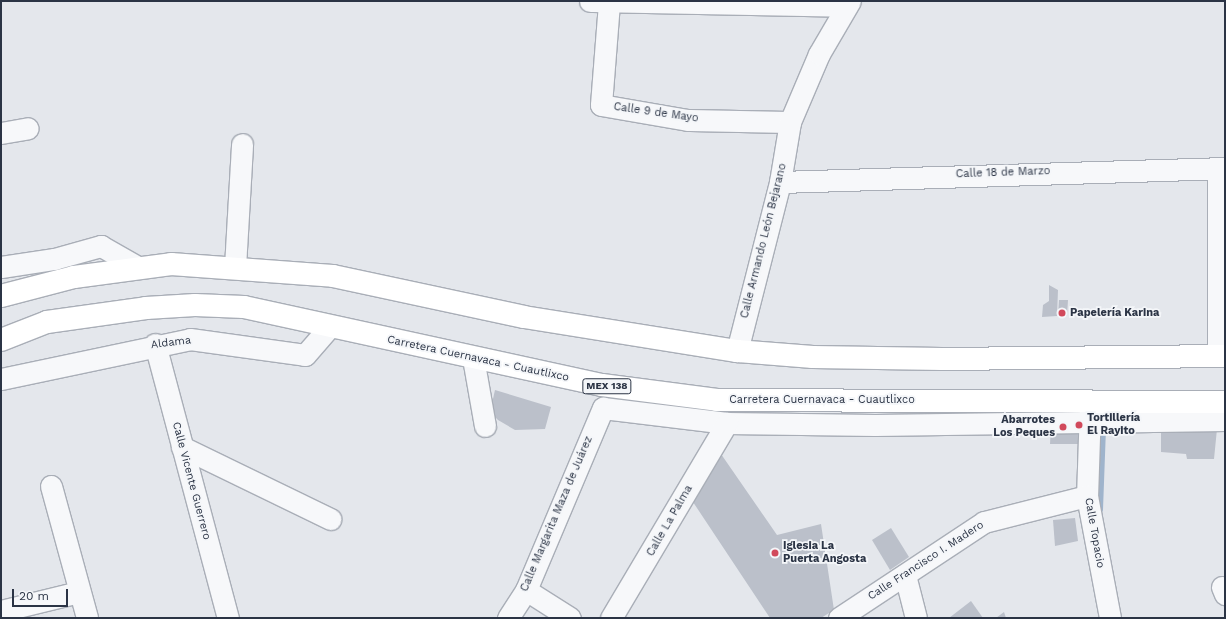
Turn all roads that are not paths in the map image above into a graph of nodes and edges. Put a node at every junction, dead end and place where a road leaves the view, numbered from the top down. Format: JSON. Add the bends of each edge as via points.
{"nodes":[{"id":1,"x":600,"y":2,"type":"edge"},
{"id":2,"x":848,"y":3,"type":"edge"},
{"id":3,"x":790,"y":122,"type":"junction"},
{"id":4,"x":28,"y":128,"type":"dead end"},
{"id":5,"x":1,"y":133,"type":"edge"},
{"id":6,"x":242,"y":144,"type":"dead end"},
{"id":7,"x":1222,"y":168,"type":"edge"},
{"id":8,"x":780,"y":182,"type":"junction"},
{"id":9,"x":136,"y":266,"type":"junction"},
{"id":10,"x":1,"y":267,"type":"edge"},
{"id":11,"x":235,"y":267,"type":"junction"},
{"id":12,"x":1,"y":296,"type":"edge"},
{"id":13,"x":330,"y":326,"type":"junction"},
{"id":14,"x":1,"y":340,"type":"edge"},
{"id":15,"x":155,"y":344,"type":"junction"},
{"id":16,"x":737,"y":351,"type":"junction"},
{"id":17,"x":1221,"y":356,"type":"edge"},
{"id":18,"x":473,"y":358,"type":"junction"},
{"id":19,"x":1,"y":379,"type":"edge"},
{"id":20,"x":1225,"y":402,"type":"edge"},
{"id":21,"x":1090,"y":410,"type":"junction"},
{"id":22,"x":1225,"y":420,"type":"edge"},
{"id":23,"x":727,"y":423,"type":"junction"},
{"id":24,"x":484,"y":426,"type":"dead end"},
{"id":25,"x":182,"y":447,"type":"junction"},
{"id":26,"x":51,"y":486,"type":"dead end"},
{"id":27,"x":1087,"y":496,"type":"junction"},
{"id":28,"x":330,"y":519,"type":"dead end"},
{"id":29,"x":905,"y":575,"type":"junction"},
{"id":30,"x":526,"y":590,"type":"junction"},
{"id":31,"x":80,"y":592,"type":"junction"},
{"id":32,"x":1,"y":611,"type":"edge"},
{"id":33,"x":87,"y":618,"type":"edge"},
{"id":34,"x":228,"y":618,"type":"edge"},
{"id":35,"x":508,"y":618,"type":"edge"},
{"id":36,"x":570,"y":618,"type":"edge"},
{"id":37,"x":611,"y":618,"type":"edge"},
{"id":38,"x":839,"y":618,"type":"edge"},
{"id":39,"x":916,"y":618,"type":"edge"},
{"id":40,"x":1110,"y":618,"type":"edge"}],
"edges":[{"from":1,"to":2,"type":"street","name":"Calle 9 de Mayo"},
{"from":1,"to":3,"type":"street","name":"Calle 9 de Mayo","via":[[601,105],[688,120]]},
{"from":2,"to":3,"type":"street","name":"Calle Armando León Bejarano","via":[[819,54]]},
{"from":3,"to":8,"type":"street","name":"Calle Armando León Bejarano"},
{"from":4,"to":5,"type":"street"},
{"from":6,"to":11,"type":"street"},
{"from":7,"to":8,"type":"street","name":"Calle 18 de Marzo"},
{"from":7,"to":17,"type":"street"},
{"from":8,"to":16,"type":"street","name":"Calle Armando León Bejarano"},
{"from":9,"to":10,"type":"street","via":[[101,246],[54,259]]},
{"from":9,"to":11,"type":"main road"},
{"from":9,"to":12,"type":"main road","via":[[29,287]]},
{"from":11,"to":16,"type":"main road","via":[[333,276],[524,317]]},
{"from":13,"to":14,"type":"main road","name":"Carretera Cuernavaca - Cuautlixco","number":"MEX 138","via":[[244,307],[195,304],[47,322]]},
{"from":13,"to":15,"type":"street","name":"Aldama","via":[[305,355],[190,339]]},
{"from":13,"to":18,"type":"main road","name":"Carretera Cuernavaca - Cuautlixco","number":"MEX 138"},
{"from":15,"to":19,"type":"street","name":"Aldama"},
{"from":15,"to":25,"type":"street","name":"Calle Vicente Guerrero"},
{"from":16,"to":17,"type":"main road","via":[[813,357],[942,359]]},
{"from":18,"to":21,"type":"main road","name":"Carretera Cuernavaca - Cuautlixco","number":"MEX 138","via":[[602,385],[717,400]]},
{"from":18,"to":24,"type":"street"},
{"from":20,"to":21,"type":"main road","name":"Carretera Cuernavaca - Cuautlixco","number":"MEX 138"},
{"from":21,"to":22,"type":"street"},
{"from":21,"to":23,"type":"street","via":[[875,425]]},
{"from":21,"to":27,"type":"street","name":"Calle Topacio"},
{"from":23,"to":30,"type":"street","name":"Calle Margarita Maza de Juárez","via":[[603,408]]},
{"from":23,"to":37,"type":"street","name":"Calle La Palma"},
{"from":25,"to":28,"type":"street"},
{"from":25,"to":34,"type":"street","name":"Calle Vicente Guerrero"},
{"from":26,"to":31,"type":"street"},
{"from":27,"to":29,"type":"street","name":"Calle Francisco I. Madero","via":[[984,522]]},
{"from":27,"to":40,"type":"street","name":"Calle Topacio"},
{"from":29,"to":38,"type":"street","name":"Calle Francisco I. Madero"},
{"from":29,"to":39,"type":"street"},
{"from":30,"to":35,"type":"street","name":"Calle Margarita Maza de Juárez"},
{"from":30,"to":36,"type":"street"},
{"from":31,"to":32,"type":"street"},
{"from":31,"to":33,"type":"street"}]}
